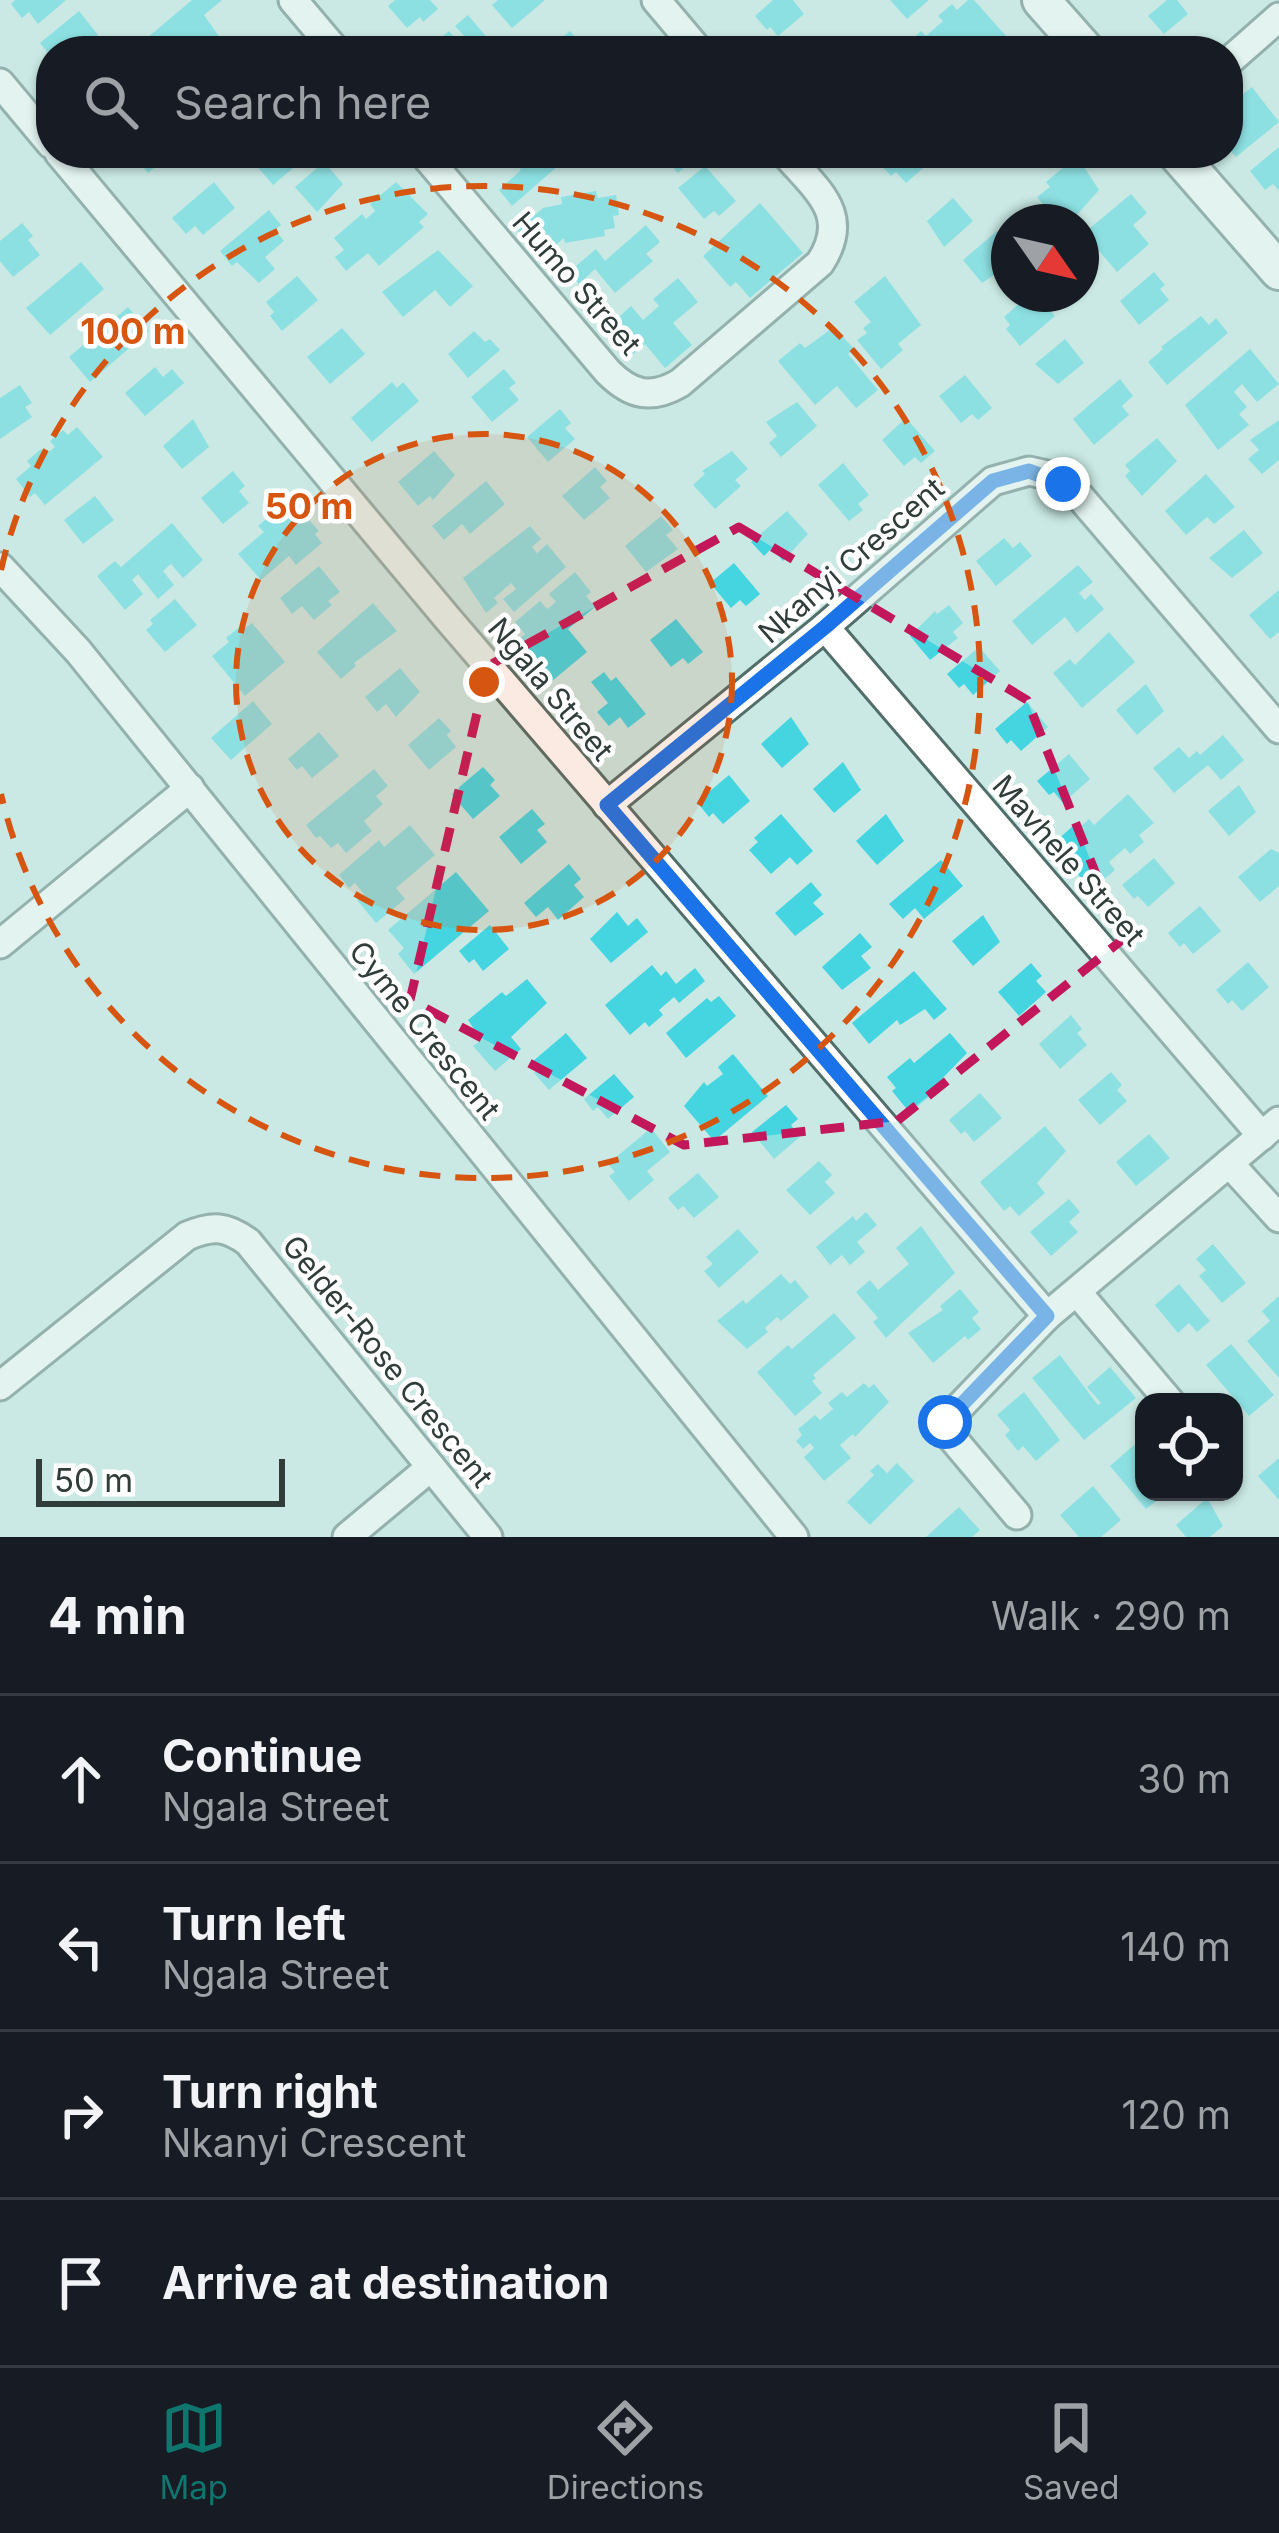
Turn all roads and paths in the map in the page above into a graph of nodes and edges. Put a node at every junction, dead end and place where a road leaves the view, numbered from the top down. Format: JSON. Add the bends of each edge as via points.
{"nodes":[{"id":1,"x":293,"y":0,"type":"edge"},
{"id":2,"x":656,"y":0,"type":"edge"},
{"id":3,"x":1041,"y":0,"type":"edge"},
{"id":4,"x":1279,"y":17,"type":"edge"},
{"id":5,"x":323,"y":36,"type":"edge"},
{"id":6,"x":686,"y":36,"type":"edge"},
{"id":7,"x":1073,"y":36,"type":"edge"},
{"id":8,"x":1243,"y":49,"type":"edge"},
{"id":9,"x":0,"y":83,"type":"edge"},
{"id":10,"x":36,"y":126,"type":"edge"},
{"id":11,"x":72,"y":168,"type":"edge"},
{"id":12,"x":436,"y":168,"type":"edge"},
{"id":13,"x":798,"y":168,"type":"edge"},
{"id":14,"x":1189,"y":168,"type":"edge"},
{"id":15,"x":1278,"y":268,"type":"edge"},
{"id":16,"x":0,"y":567,"type":"edge"},
{"id":17,"x":825,"y":627,"type":"junction"},
{"id":18,"x":1279,"y":729,"type":"edge"},
{"id":19,"x":190,"y":788,"type":"junction"},
{"id":20,"x":607,"y":805,"type":"junction"},
{"id":21,"x":0,"y":944,"type":"edge"},
{"id":22,"x":1270,"y":1128,"type":"edge"},
{"id":23,"x":1229,"y":1162,"type":"junction"},
{"id":24,"x":1279,"y":1218,"type":"edge"},
{"id":25,"x":1077,"y":1292,"type":"junction"},
{"id":26,"x":1047,"y":1316,"type":"junction"},
{"id":27,"x":0,"y":1386,"type":"edge"},
{"id":28,"x":1162,"y":1393,"type":"edge"},
{"id":29,"x":431,"y":1467,"type":"junction"},
{"id":30,"x":1017,"y":1515,"type":"dead end"},
{"id":31,"x":346,"y":1537,"type":"edge"},
{"id":32,"x":488,"y":1537,"type":"edge"},
{"id":33,"x":794,"y":1537,"type":"edge"}],
"edges":[{"from":1,"to":5,"type":"street"},
{"from":2,"to":6,"type":"street"},
{"from":3,"to":7,"type":"street"},
{"from":4,"to":8,"type":"street"},
{"from":9,"to":10,"type":"street"},
{"from":11,"to":20,"type":"street","name":"Ngala Street"},
{"from":12,"to":13,"type":"street","name":"Humo Street","via":[[608,372],[640,394],[661,394],[680,382],[820,263],[835,223]]},
{"from":14,"to":15,"type":"street"},
{"from":16,"to":19,"type":"street","name":"Cyme Crescent"},
{"from":17,"to":18,"type":"street","name":"Nkanyi Crescent","via":[[993,481],[1047,475],[1081,499]]},
{"from":17,"to":20,"type":"street","name":"Nkanyi Crescent"},
{"from":17,"to":22,"type":"street","name":"Mavhele Street"},
{"from":19,"to":21,"type":"street"},
{"from":19,"to":33,"type":"street","name":"Cyme Crescent"},
{"from":20,"to":26,"type":"street","name":"Ngala Street"},
{"from":22,"to":23,"type":"street"},
{"from":23,"to":24,"type":"street"},
{"from":23,"to":25,"type":"street"},
{"from":25,"to":26,"type":"street"},
{"from":25,"to":28,"type":"street"},
{"from":26,"to":30,"type":"street","via":[[945,1422]]},
{"from":27,"to":29,"type":"street","name":"Gelder-Rose Crescent","via":[[187,1236],[230,1228]]},
{"from":29,"to":31,"type":"street"},
{"from":29,"to":32,"type":"street","name":"Gelder-Rose Crescent"}]}
